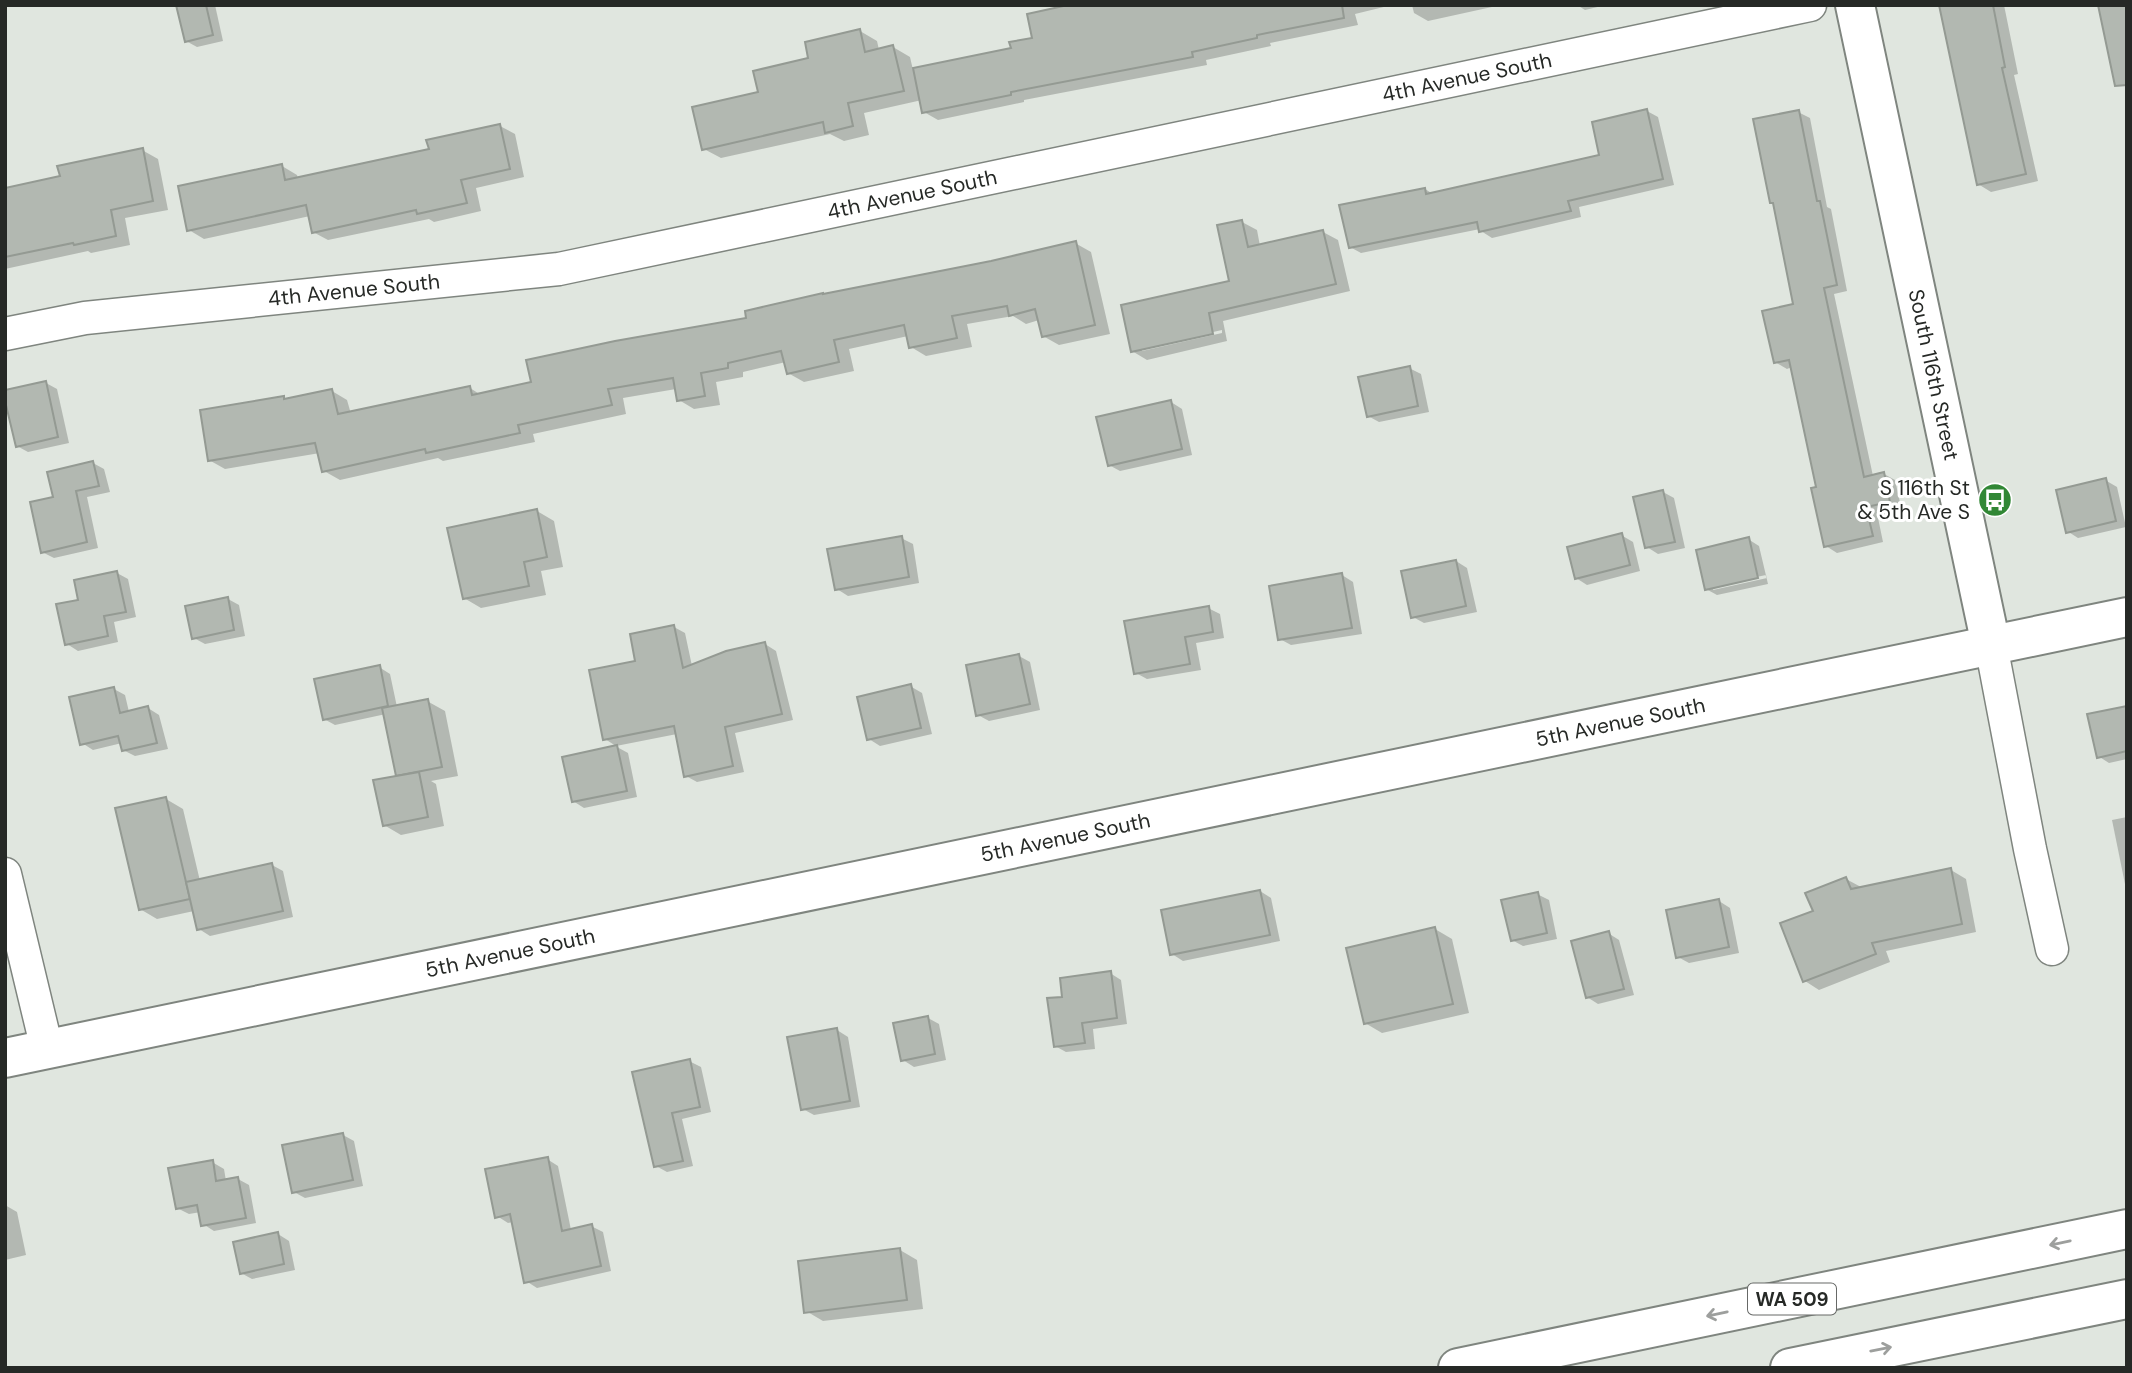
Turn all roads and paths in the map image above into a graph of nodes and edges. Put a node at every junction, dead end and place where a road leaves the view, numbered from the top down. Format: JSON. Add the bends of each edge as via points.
{"nodes":[{"id":1,"x":1810,"y":5,"type":"edge"},
{"id":2,"x":1855,"y":5,"type":"edge"},
{"id":3,"x":5,"y":334,"type":"edge"},
{"id":4,"x":2127,"y":617,"type":"edge"},
{"id":5,"x":1991,"y":645,"type":"junction"},
{"id":6,"x":5,"y":874,"type":"edge"},
{"id":7,"x":2052,"y":949,"type":"dead end"},
{"id":8,"x":47,"y":1049,"type":"junction"},
{"id":9,"x":5,"y":1058,"type":"edge"},
{"id":10,"x":2127,"y":1229,"type":"edge"},
{"id":11,"x":2127,"y":1299,"type":"edge"},
{"id":12,"x":1458,"y":1368,"type":"edge"},
{"id":13,"x":1790,"y":1368,"type":"edge"}],
"edges":[{"from":1,"to":3,"type":"street","name":"4th Avenue South","via":[[559,269],[85,318]]},
{"from":2,"to":5,"type":"main road","name":"South 116th Street"},
{"from":4,"to":5,"type":"main road","name":"5th Avenue South"},
{"from":5,"to":7,"type":"street","name":"South 116th Street"},
{"from":5,"to":8,"type":"main road","name":"5th Avenue South"},
{"from":6,"to":8,"type":"street"},
{"from":8,"to":9,"type":"main road","name":"5th Avenue South"},
{"from":10,"to":12,"type":"main road","number":"WA 509","one_way":true},
{"from":13,"to":11,"type":"main road","one_way":true}]}
